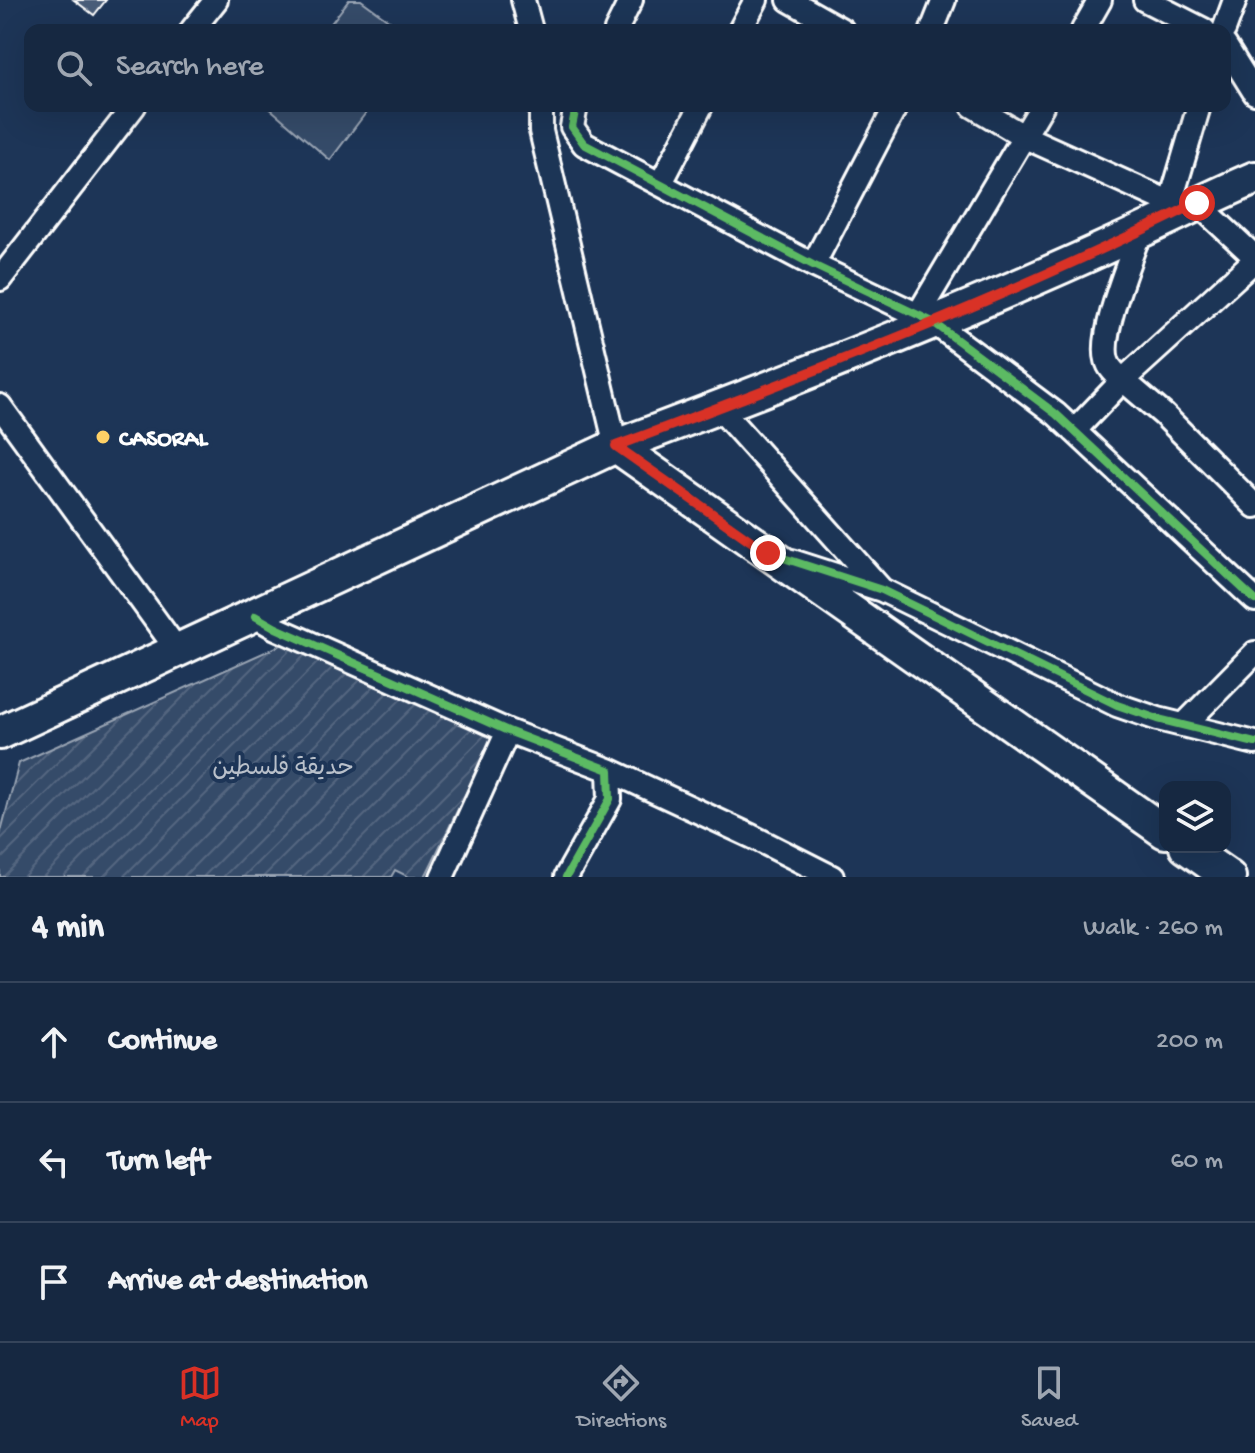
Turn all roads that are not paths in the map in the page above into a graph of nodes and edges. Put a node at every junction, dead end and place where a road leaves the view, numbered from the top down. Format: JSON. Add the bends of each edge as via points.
{"nodes":[{"id":1,"x":216,"y":0,"type":"edge"},
{"id":2,"x":523,"y":0,"type":"edge"},
{"id":3,"x":631,"y":0,"type":"edge"},
{"id":4,"x":756,"y":0,"type":"edge"},
{"id":5,"x":789,"y":0,"type":"edge"},
{"id":6,"x":944,"y":0,"type":"edge"},
{"id":7,"x":1100,"y":0,"type":"edge"},
{"id":8,"x":1145,"y":0,"type":"edge"},
{"id":9,"x":1235,"y":0,"type":"edge"},
{"id":10,"x":197,"y":24,"type":"edge"},
{"id":11,"x":529,"y":24,"type":"edge"},
{"id":12,"x":619,"y":24,"type":"edge"},
{"id":13,"x":743,"y":24,"type":"edge"},
{"id":14,"x":831,"y":24,"type":"edge"},
{"id":15,"x":934,"y":24,"type":"edge"},
{"id":16,"x":1086,"y":24,"type":"edge"},
{"id":17,"x":1192,"y":24,"type":"edge"},
{"id":18,"x":1226,"y":24,"type":"edge"},
{"id":19,"x":1231,"y":55,"type":"edge"},
{"id":20,"x":1255,"y":93,"type":"edge"},
{"id":21,"x":129,"y":112,"type":"edge"},
{"id":22,"x":541,"y":112,"type":"edge"},
{"id":23,"x":575,"y":112,"type":"edge"},
{"id":24,"x":698,"y":112,"type":"edge"},
{"id":25,"x":893,"y":112,"type":"edge"},
{"id":26,"x":983,"y":112,"type":"edge"},
{"id":27,"x":1039,"y":112,"type":"edge"},
{"id":28,"x":1197,"y":112,"type":"edge"},
{"id":29,"x":1025,"y":137,"type":"junction"},
{"id":30,"x":1255,"y":178,"type":"edge"},
{"id":31,"x":661,"y":183,"type":"junction"},
{"id":32,"x":1168,"y":214,"type":"junction"},
{"id":33,"x":1255,"y":259,"type":"edge"},
{"id":34,"x":813,"y":265,"type":"junction"},
{"id":35,"x":0,"y":279,"type":"edge"},
{"id":36,"x":926,"y":317,"type":"junction"},
{"id":37,"x":1123,"y":380,"type":"junction"},
{"id":38,"x":0,"y":406,"type":"edge"},
{"id":39,"x":719,"y":408,"type":"junction"},
{"id":40,"x":1074,"y":431,"type":"junction"},
{"id":41,"x":616,"y":446,"type":"junction"},
{"id":42,"x":1255,"y":506,"type":"edge"},
{"id":43,"x":768,"y":553,"type":"junction"},
{"id":44,"x":882,"y":590,"type":"junction"},
{"id":45,"x":1255,"y":600,"type":"edge"},
{"id":46,"x":255,"y":616,"type":"junction"},
{"id":47,"x":178,"y":651,"type":"junction"},
{"id":48,"x":1255,"y":653,"type":"edge"},
{"id":49,"x":1184,"y":725,"type":"junction"},
{"id":50,"x":508,"y":731,"type":"junction"},
{"id":51,"x":0,"y":733,"type":"edge"},
{"id":52,"x":1255,"y":743,"type":"edge"},
{"id":53,"x":609,"y":770,"type":"junction"},
{"id":54,"x":1159,"y":828,"type":"edge"},
{"id":55,"x":1195,"y":853,"type":"edge"},
{"id":56,"x":442,"y":877,"type":"edge"},
{"id":57,"x":566,"y":877,"type":"edge"},
{"id":58,"x":832,"y":877,"type":"edge"},
{"id":59,"x":1229,"y":877,"type":"edge"}],
"edges":[{"from":1,"to":10,"type":"street"},
{"from":2,"to":11,"type":"street"},
{"from":3,"to":12,"type":"street"},
{"from":4,"to":13,"type":"street"},
{"from":5,"to":14,"type":"street"},
{"from":6,"to":15,"type":"street"},
{"from":7,"to":16,"type":"street"},
{"from":8,"to":17,"type":"street"},
{"from":9,"to":18,"type":"street"},
{"from":19,"to":20,"type":"street"},
{"from":21,"to":35,"type":"street"},
{"from":22,"to":41,"type":"street","via":[[541,131]]},
{"from":23,"to":31,"type":"street","via":[[572,127],[584,144]]},
{"from":24,"to":31,"type":"street"},
{"from":25,"to":34,"type":"street"},
{"from":26,"to":29,"type":"street"},
{"from":27,"to":29,"type":"street"},
{"from":28,"to":32,"type":"street"},
{"from":29,"to":32,"type":"street"},
{"from":29,"to":36,"type":"street"},
{"from":30,"to":32,"type":"main road"},
{"from":31,"to":34,"type":"street"},
{"from":32,"to":33,"type":"street"},
{"from":32,"to":36,"type":"main road"},
{"from":32,"to":37,"type":"street","via":[[1106,335],[1107,360]]},
{"from":33,"to":37,"type":"street"},
{"from":34,"to":36,"type":"street"},
{"from":36,"to":39,"type":"main road"},
{"from":36,"to":40,"type":"street"},
{"from":37,"to":40,"type":"street"},
{"from":37,"to":42,"type":"street"},
{"from":38,"to":47,"type":"street"},
{"from":39,"to":41,"type":"main road"},
{"from":39,"to":44,"type":"street"},
{"from":40,"to":45,"type":"street"},
{"from":41,"to":43,"type":"main road"},
{"from":41,"to":46,"type":"main road"},
{"from":43,"to":44,"type":"street"},
{"from":43,"to":54,"type":"main road"},
{"from":44,"to":49,"type":"street","via":[[1117,705]]},
{"from":46,"to":47,"type":"main road"},
{"from":46,"to":50,"type":"street"},
{"from":47,"to":51,"type":"main road"},
{"from":48,"to":49,"type":"street"},
{"from":49,"to":52,"type":"street"},
{"from":50,"to":53,"type":"street"},
{"from":50,"to":56,"type":"street"},
{"from":53,"to":57,"type":"street","via":[[610,799]]},
{"from":53,"to":58,"type":"street"},
{"from":55,"to":59,"type":"main road"}]}
